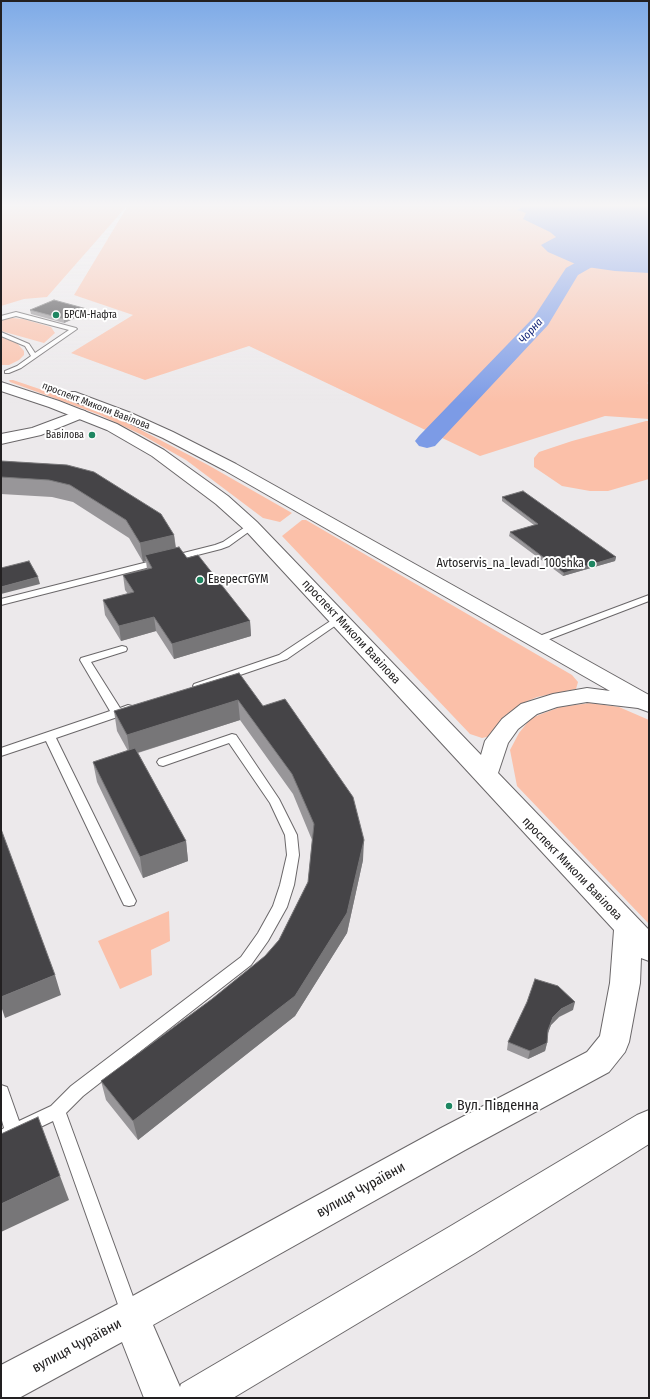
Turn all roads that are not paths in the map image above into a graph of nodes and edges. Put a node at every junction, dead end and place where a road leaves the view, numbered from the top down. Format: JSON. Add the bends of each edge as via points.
{"nodes":[{"id":1,"x":1,"y":318,"type":"edge"},
{"id":2,"x":1,"y":334,"type":"edge"},
{"id":3,"x":34,"y":356,"type":"junction"},
{"id":4,"x":3,"y":376,"type":"edge"},
{"id":5,"x":80,"y":414,"type":"junction"},
{"id":6,"x":1,"y":439,"type":"edge"},
{"id":7,"x":251,"y":526,"type":"junction"},
{"id":8,"x":649,"y":598,"type":"edge"},
{"id":9,"x":1,"y":602,"type":"edge"},
{"id":10,"x":338,"y":619,"type":"junction"},
{"id":11,"x":538,"y":640,"type":"junction"},
{"id":12,"x":122,"y":649,"type":"dead end"},
{"id":13,"x":185,"y":690,"type":"edge"},
{"id":14,"x":646,"y":703,"type":"edge"},
{"id":15,"x":139,"y":705,"type":"edge"},
{"id":16,"x":117,"y":713,"type":"junction"},
{"id":17,"x":49,"y":736,"type":"junction"},
{"id":18,"x":1,"y":752,"type":"edge"},
{"id":19,"x":163,"y":762,"type":"dead end"},
{"id":20,"x":485,"y":777,"type":"junction"},
{"id":21,"x":129,"y":901,"type":"dead end"},
{"id":22,"x":639,"y":938,"type":"edge"},
{"id":23,"x":1,"y":1092,"type":"edge"},
{"id":24,"x":57,"y":1111,"type":"junction"},
{"id":25,"x":649,"y":1126,"type":"edge"},
{"id":26,"x":7,"y":1135,"type":"edge"},
{"id":27,"x":131,"y":1317,"type":"junction"},
{"id":28,"x":1,"y":1386,"type":"edge"},
{"id":29,"x":164,"y":1398,"type":"edge"},
{"id":30,"x":195,"y":1398,"type":"edge"}],
"edges":[{"from":1,"to":3,"type":"lane","via":[[16,314],[74,329]]},
{"from":2,"to":3,"type":"lane","via":[[27,345]]},
{"from":3,"to":4,"type":"lane"},
{"from":4,"to":5,"type":"main road","name":"проспект Миколи Вавілова"},
{"from":4,"to":11,"type":"main road","name":"проспект Миколи Вавілова","via":[[114,410],[168,435]]},
{"from":5,"to":6,"type":"main road","via":[[36,432]]},
{"from":5,"to":7,"type":"main road","name":"проспект Миколи Вавілова","via":[[112,427],[158,453],[186,472]]},
{"from":7,"to":9,"type":"lane","via":[[218,547]]},
{"from":7,"to":10,"type":"main road","name":"проспект Миколи Вавілова"},
{"from":8,"to":11,"type":"lane"},
{"from":10,"to":13,"type":"lane","via":[[283,657]]},
{"from":10,"to":20,"type":"main road","name":"проспект Миколи Вавілова"},
{"from":11,"to":14,"type":"main road","name":"проспект Миколи Вавілова"},
{"from":12,"to":16,"type":"lane","via":[[85,660]]},
{"from":14,"to":20,"type":"main road","via":[[587,695],[553,701],[530,709],[510,724],[497,741]]},
{"from":15,"to":16,"type":"lane"},
{"from":16,"to":17,"type":"lane"},
{"from":17,"to":18,"type":"lane"},
{"from":17,"to":21,"type":"lane"},
{"from":19,"to":24,"type":"lane","via":[[232,738],[276,802],[291,835],[293,855],[287,885],[280,907],[246,961],[77,1091]]},
{"from":20,"to":22,"type":"main road","name":"проспект Миколи Вавілова"},
{"from":22,"to":27,"type":"main road","name":"вулиця Чураївни","via":[[625,983],[614,1042],[598,1062]]},
{"from":23,"to":26,"type":"lane"},
{"from":24,"to":26,"type":"lane"},
{"from":24,"to":27,"type":"lane"},
{"from":25,"to":30,"type":"main road"},
{"from":27,"to":28,"type":"main road","name":"вулиця Чураївни"},
{"from":27,"to":29,"type":"main road"}]}
